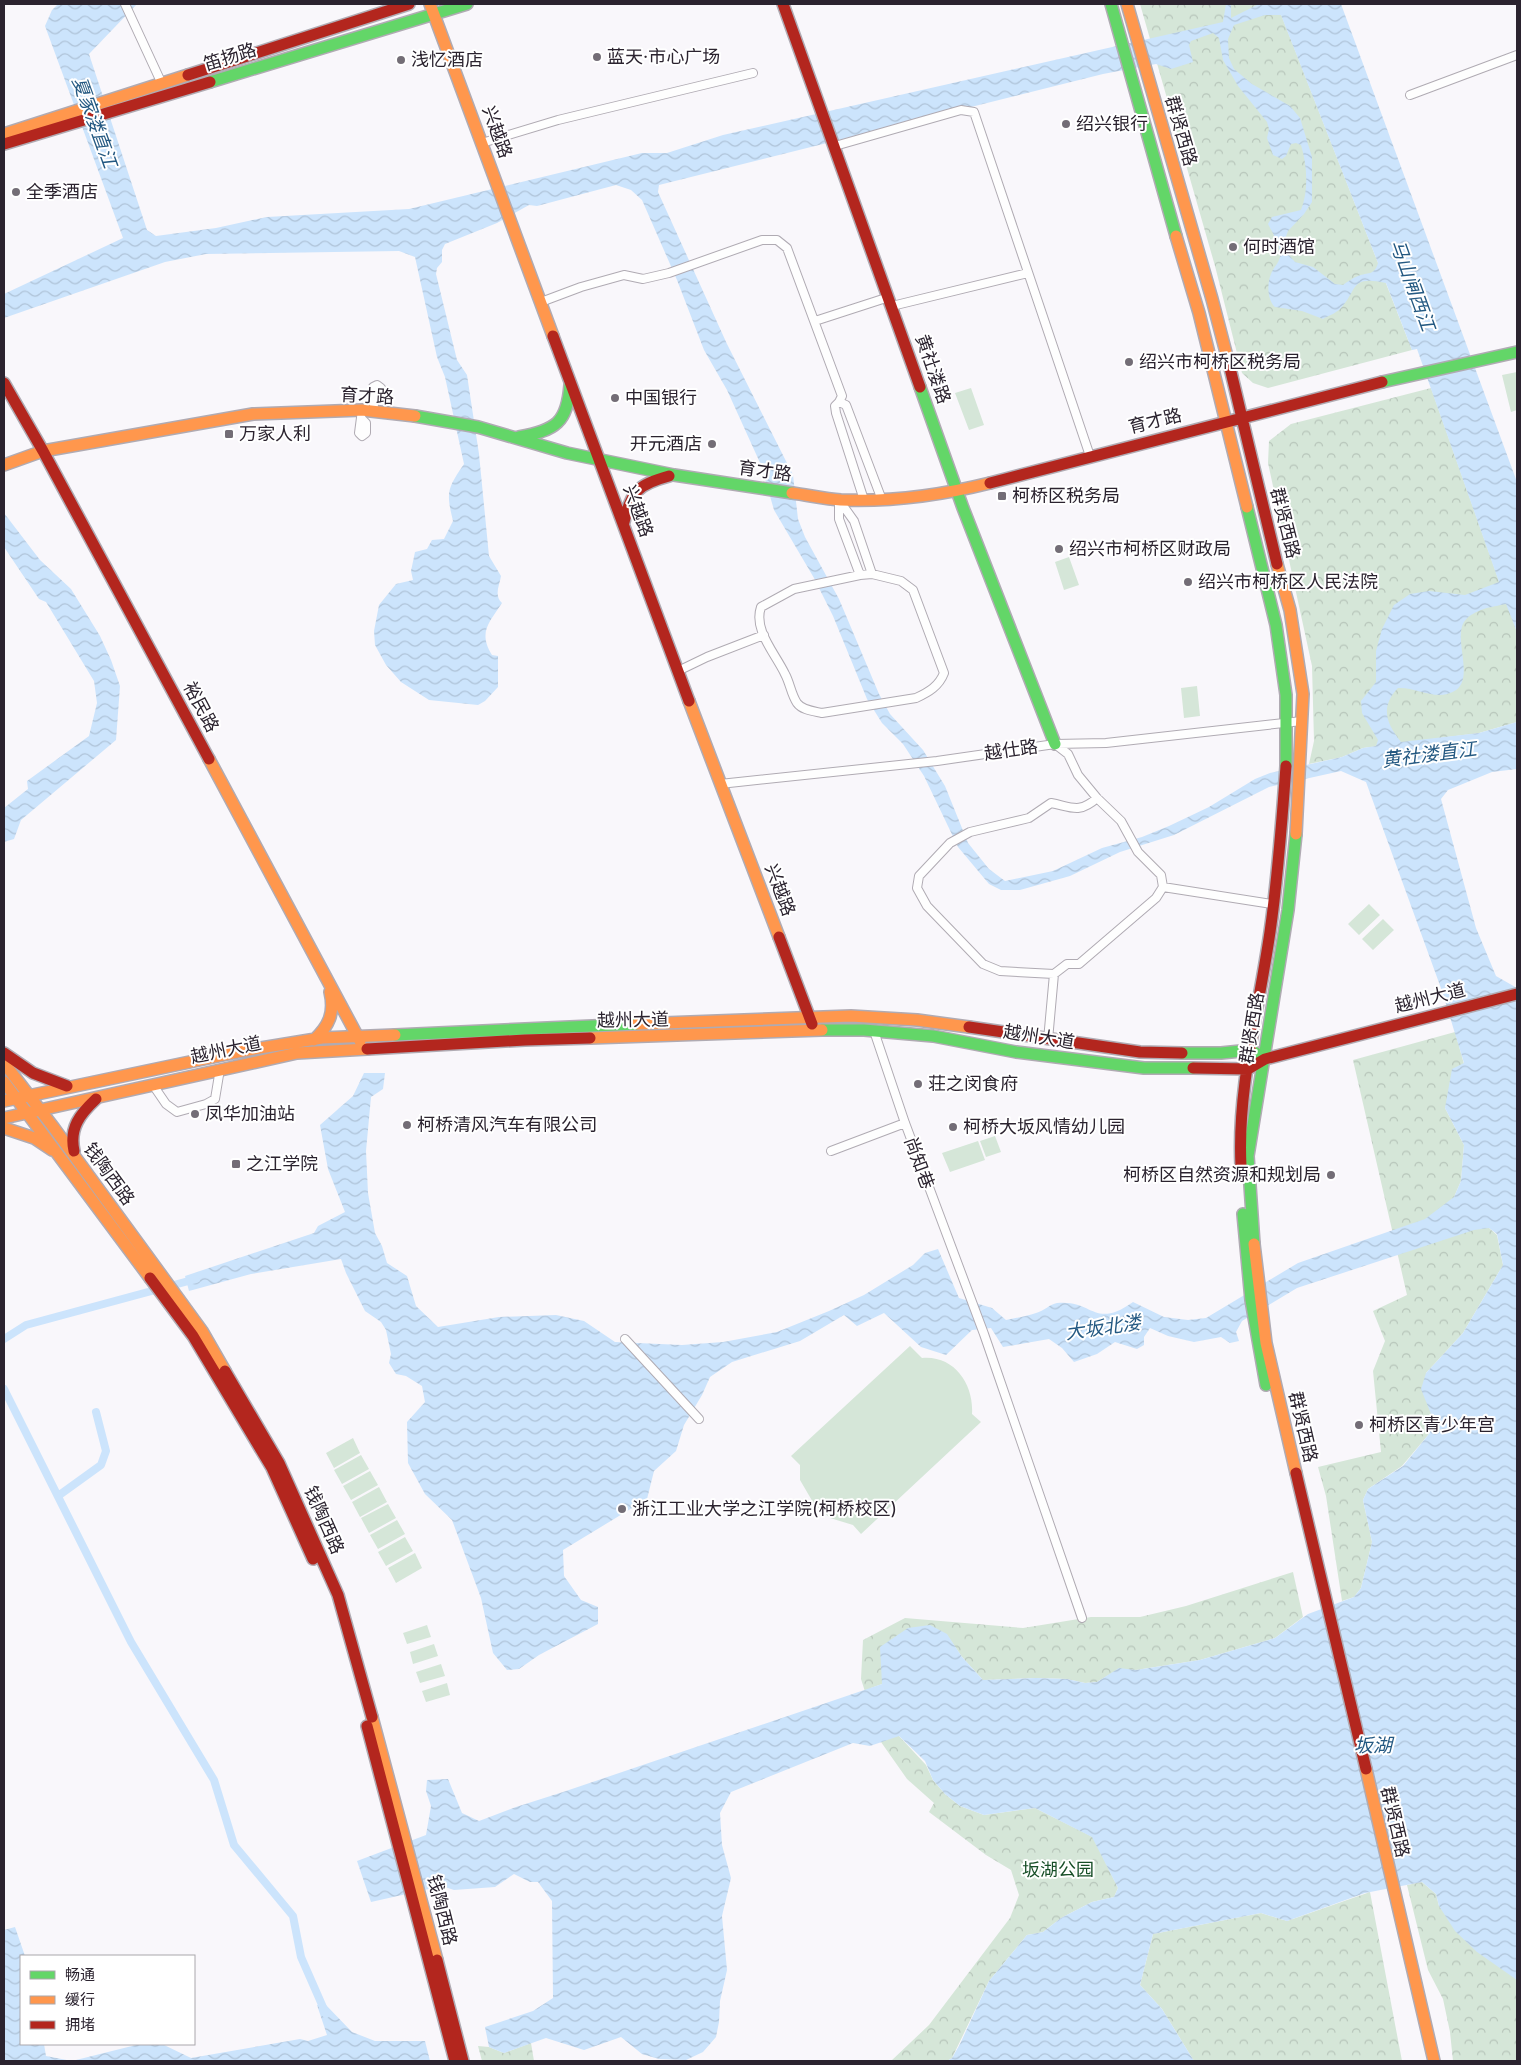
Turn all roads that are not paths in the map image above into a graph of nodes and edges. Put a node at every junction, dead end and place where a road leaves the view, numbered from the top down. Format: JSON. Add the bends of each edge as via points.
{"nodes":[{"id":1,"x":126,"y":4,"type":"edge"},
{"id":2,"x":409,"y":4,"type":"edge"},
{"id":3,"x":467,"y":4,"type":"edge"},
{"id":4,"x":783,"y":4,"type":"edge"},
{"id":5,"x":1112,"y":4,"type":"edge"},
{"id":6,"x":1127,"y":4,"type":"edge"},
{"id":7,"x":432,"y":9,"type":"edge"},
{"id":8,"x":1517,"y":55,"type":"edge"},
{"id":9,"x":753,"y":73,"type":"dead end"},
{"id":10,"x":162,"y":84,"type":"junction"},
{"id":11,"x":1410,"y":95,"type":"dead end"},
{"id":12,"x":109,"y":107,"type":"junction"},
{"id":13,"x":65,"y":120,"type":"junction"},
{"id":14,"x":4,"y":134,"type":"edge"},
{"id":15,"x":482,"y":143,"type":"junction"},
{"id":16,"x":4,"y":144,"type":"edge"},
{"id":17,"x":834,"y":145,"type":"junction"},
{"id":18,"x":1028,"y":274,"type":"junction"},
{"id":19,"x":891,"y":301,"type":"junction"},
{"id":20,"x":541,"y":302,"type":"junction"},
{"id":21,"x":814,"y":321,"type":"junction"},
{"id":22,"x":1517,"y":352,"type":"edge"},
{"id":23,"x":570,"y":378,"type":"junction"},
{"id":24,"x":4,"y":383,"type":"edge"},
{"id":25,"x":376,"y":398,"type":"dead end"},
{"id":26,"x":839,"y":402,"type":"junction"},
{"id":27,"x":366,"y":413,"type":"junction"},
{"id":28,"x":1242,"y":418,"type":"junction"},
{"id":29,"x":1226,"y":421,"type":"junction"},
{"id":30,"x":515,"y":438,"type":"junction"},
{"id":31,"x":43,"y":451,"type":"junction"},
{"id":32,"x":1090,"y":456,"type":"junction"},
{"id":33,"x":600,"y":461,"type":"junction"},
{"id":34,"x":4,"y":465,"type":"edge"},
{"id":35,"x":674,"y":475,"type":"junction"},
{"id":36,"x":957,"y":491,"type":"junction"},
{"id":37,"x":839,"y":500,"type":"junction"},
{"id":38,"x":864,"y":500,"type":"junction"},
{"id":39,"x":882,"y":500,"type":"junction"},
{"id":40,"x":624,"y":523,"type":"junction"},
{"id":41,"x":872,"y":574,"type":"junction"},
{"id":42,"x":860,"y":575,"type":"junction"},
{"id":43,"x":764,"y":635,"type":"junction"},
{"id":44,"x":678,"y":671,"type":"junction"},
{"id":45,"x":1302,"y":721,"type":"junction"},
{"id":46,"x":1286,"y":722,"type":"junction"},
{"id":47,"x":1055,"y":744,"type":"junction"},
{"id":48,"x":720,"y":784,"type":"junction"},
{"id":49,"x":1098,"y":798,"type":"junction"},
{"id":50,"x":1163,"y":887,"type":"junction"},
{"id":51,"x":1272,"y":904,"type":"junction"},
{"id":52,"x":325,"y":974,"type":"junction"},
{"id":53,"x":1054,"y":974,"type":"junction"},
{"id":54,"x":1517,"y":994,"type":"edge"},
{"id":55,"x":810,"y":1017,"type":"junction"},
{"id":56,"x":815,"y":1030,"type":"junction"},
{"id":57,"x":874,"y":1031,"type":"junction"},
{"id":58,"x":359,"y":1036,"type":"junction"},
{"id":59,"x":314,"y":1040,"type":"junction"},
{"id":60,"x":1048,"y":1040,"type":"junction"},
{"id":61,"x":364,"y":1049,"type":"junction"},
{"id":62,"x":1251,"y":1050,"type":"junction"},
{"id":63,"x":4,"y":1053,"type":"edge"},
{"id":64,"x":1265,"y":1059,"type":"junction"},
{"id":65,"x":4,"y":1063,"type":"edge"},
{"id":66,"x":220,"y":1069,"type":"junction"},
{"id":67,"x":1248,"y":1069,"type":"junction"},
{"id":68,"x":4,"y":1082,"type":"edge"},
{"id":69,"x":152,"y":1085,"type":"junction"},
{"id":70,"x":71,"y":1087,"type":"junction"},
{"id":71,"x":29,"y":1096,"type":"junction"},
{"id":72,"x":17,"y":1098,"type":"junction"},
{"id":73,"x":98,"y":1098,"type":"junction"},
{"id":74,"x":4,"y":1101,"type":"edge"},
{"id":75,"x":41,"y":1112,"type":"junction"},
{"id":76,"x":28,"y":1113,"type":"junction"},
{"id":77,"x":4,"y":1118,"type":"edge"},
{"id":78,"x":905,"y":1123,"type":"junction"},
{"id":79,"x":4,"y":1128,"type":"edge"},
{"id":80,"x":831,"y":1151,"type":"dead end"},
{"id":81,"x":60,"y":1156,"type":"junction"},
{"id":82,"x":77,"y":1160,"type":"junction"},
{"id":83,"x":160,"y":1281,"type":"junction"},
{"id":84,"x":1254,"y":1288,"type":"junction"},
{"id":85,"x":625,"y":1339,"type":"dead end"},
{"id":86,"x":699,"y":1420,"type":"dead end"},
{"id":87,"x":1082,"y":1618,"type":"dead end"},
{"id":88,"x":415,"y":1895,"type":"junction"},
{"id":89,"x":1401,"y":1940,"type":"junction"},
{"id":90,"x":455,"y":2061,"type":"edge"},
{"id":91,"x":463,"y":2061,"type":"edge"},
{"id":92,"x":1425,"y":2061,"type":"edge"},
{"id":93,"x":1434,"y":2061,"type":"edge"}],
"edges":[{"from":1,"to":10,"type":"street"},
{"from":2,"to":10,"type":"street","name":"笛扬路"},
{"from":3,"to":7,"type":"street","name":"笛扬路"},
{"from":4,"to":17,"type":"street","name":"黄社溇路"},
{"from":5,"to":29,"type":"street","name":"群贤西路"},
{"from":6,"to":28,"type":"street","name":"群贤西路","via":[[1212,299]]},
{"from":7,"to":12,"type":"street","name":"笛扬路"},
{"from":7,"to":15,"type":"street","name":"兴越路"},
{"from":8,"to":11,"type":"street"},
{"from":9,"to":15,"type":"street","via":[[558,120]]},
{"from":10,"to":12,"type":"street","name":"笛扬路"},
{"from":12,"to":13,"type":"street","name":"笛扬路"},
{"from":13,"to":14,"type":"street","name":"笛扬路"},
{"from":13,"to":16,"type":"street","name":"笛扬路"},
{"from":15,"to":20,"type":"street","name":"兴越路"},
{"from":17,"to":18,"type":"street","via":[[960,110],[974,112]]},
{"from":17,"to":19,"type":"street","name":"黄社溇路"},
{"from":18,"to":19,"type":"street"},
{"from":18,"to":32,"type":"street"},
{"from":19,"to":21,"type":"street"},
{"from":19,"to":36,"type":"street","name":"黄社溇路"},
{"from":20,"to":21,"type":"street","via":[[624,275],[643,280],[762,240],[777,240],[787,248]]},
{"from":20,"to":23,"type":"street","name":"兴越路"},
{"from":21,"to":26,"type":"street","via":[[842,396]]},
{"from":22,"to":28,"type":"street","name":"育才路","via":[[1406,376]]},
{"from":23,"to":30,"type":"street","via":[[569,403],[564,417],[556,426],[545,433]]},
{"from":23,"to":33,"type":"street","name":"兴越路"},
{"from":24,"to":31,"type":"street","name":"裕民路"},
{"from":25,"to":27,"type":"street"},
{"from":26,"to":38,"type":"street","via":[[835,406],[836,413]]},
{"from":26,"to":39,"type":"street","via":[[846,405]]},
{"from":27,"to":30,"type":"street","name":"育才路","via":[[443,420]]},
{"from":27,"to":31,"type":"street","name":"育才路","via":[[253,414]]},
{"from":28,"to":29,"type":"street","name":"育才路"},
{"from":28,"to":45,"type":"street","name":"群贤西路","via":[[1290,610],[1303,694]]},
{"from":29,"to":32,"type":"street","name":"育才路"},
{"from":29,"to":46,"type":"street","name":"群贤西路","via":[[1276,625],[1286,695]]},
{"from":30,"to":33,"type":"street","name":"育才路"},
{"from":31,"to":34,"type":"street","name":"育才路"},
{"from":31,"to":52,"type":"street","name":"裕民路"},
{"from":32,"to":36,"type":"street","name":"育才路"},
{"from":33,"to":35,"type":"street","name":"育才路"},
{"from":33,"to":40,"type":"street","name":"兴越路"},
{"from":35,"to":37,"type":"street","name":"育才路"},
{"from":35,"to":40,"type":"street","via":[[650,481],[634,491],[627,505]]},
{"from":36,"to":39,"type":"street","name":"育才路"},
{"from":36,"to":47,"type":"street","name":"黄社溇路"},
{"from":37,"to":38,"type":"street","name":"育才路"},
{"from":37,"to":41,"type":"street","via":[[854,521]]},
{"from":37,"to":42,"type":"street","via":[[839,519]]},
{"from":38,"to":39,"type":"street","name":"育才路"},
{"from":40,"to":44,"type":"street","name":"兴越路"},
{"from":41,"to":42,"type":"street"},
{"from":41,"to":43,"type":"street","via":[[901,581],[913,590],[944,673],[926,694],[822,713],[806,710],[798,704]]},
{"from":42,"to":43,"type":"street","via":[[794,589],[761,607],[758,616]]},
{"from":43,"to":44,"type":"street"},
{"from":44,"to":48,"type":"street","name":"兴越路"},
{"from":45,"to":46,"type":"street","name":"越仕路"},
{"from":45,"to":64,"type":"street","name":"群贤西路","via":[[1300,782],[1288,910]]},
{"from":46,"to":47,"type":"street","name":"越仕路","via":[[1106,743]]},
{"from":46,"to":51,"type":"street","name":"群贤西路","via":[[1286,768]]},
{"from":47,"to":48,"type":"street","name":"越仕路","via":[[937,761]]},
{"from":47,"to":49,"type":"street","via":[[1068,754],[1078,775]]},
{"from":48,"to":55,"type":"street","name":"兴越路"},
{"from":49,"to":50,"type":"street","via":[[1121,821],[1138,852],[1161,875]]},
{"from":49,"to":53,"type":"street","via":[[1075,810],[1051,803],[1029,818],[970,832],[950,843],[919,876],[917,888],[927,906],[983,964],[1000,971]]},
{"from":50,"to":51,"type":"street"},
{"from":50,"to":53,"type":"street","via":[[1156,898],[1079,964],[1067,964]]},
{"from":51,"to":62,"type":"street","name":"群贤西路"},
{"from":52,"to":58,"type":"street","name":"裕民路"},
{"from":52,"to":59,"type":"street","via":[[334,1005],[330,1024]]},
{"from":53,"to":60,"type":"street"},
{"from":54,"to":64,"type":"street","name":"越州大道"},
{"from":55,"to":56,"type":"street","name":"兴越路"},
{"from":55,"to":58,"type":"street","name":"越州大道"},
{"from":55,"to":60,"type":"street","name":"越州大道","via":[[917,1020]]},
{"from":56,"to":57,"type":"street","name":"越州大道"},
{"from":56,"to":61,"type":"street","name":"越州大道"},
{"from":57,"to":67,"type":"street","name":"越州大道","via":[[932,1036],[1094,1063],[1144,1068]]},
{"from":57,"to":78,"type":"street","name":"尚知巷"},
{"from":58,"to":59,"type":"street","name":"越州大道"},
{"from":58,"to":61,"type":"street","name":"裕民路"},
{"from":59,"to":70,"type":"street","name":"越州大道","via":[[242,1051]]},
{"from":60,"to":62,"type":"street","name":"越州大道","via":[[1140,1052],[1221,1054]]},
{"from":61,"to":66,"type":"street","name":"越州大道","via":[[298,1053]]},
{"from":62,"to":64,"type":"street"},
{"from":62,"to":67,"type":"street","name":"群贤西路"},
{"from":63,"to":70,"type":"street","via":[[44,1080]]},
{"from":64,"to":67,"type":"street","name":"越州大道"},
{"from":64,"to":84,"type":"street","name":"群贤西路","via":[[1248,1156]]},
{"from":65,"to":71,"type":"street","name":"钱陶西路"},
{"from":66,"to":69,"type":"street","name":"越州大道"},
{"from":66,"to":69,"type":"street","via":[[215,1099],[177,1112],[166,1104]]},
{"from":67,"to":84,"type":"street","name":"群贤西路","via":[[1240,1148],[1244,1239]]},
{"from":68,"to":72,"type":"street","name":"钱陶西路"},
{"from":69,"to":73,"type":"street","name":"越州大道"},
{"from":70,"to":71,"type":"street","name":"越州大道"},
{"from":71,"to":72,"type":"street","name":"越州大道"},
{"from":71,"to":75,"type":"street","name":"钱陶西路"},
{"from":72,"to":74,"type":"street","name":"越州大道"},
{"from":72,"to":76,"type":"street","name":"钱陶西路"},
{"from":73,"to":75,"type":"street","name":"越州大道"},
{"from":73,"to":82,"type":"street","via":[[77,1118],[70,1140]]},
{"from":75,"to":76,"type":"street","name":"越州大道"},
{"from":75,"to":82,"type":"street","name":"钱陶西路"},
{"from":76,"to":77,"type":"street","name":"越州大道"},
{"from":76,"to":81,"type":"street","name":"钱陶西路"},
{"from":78,"to":80,"type":"street"},
{"from":78,"to":87,"type":"street","name":"尚知巷","via":[[984,1334]]},
{"from":79,"to":81,"type":"street","via":[[34,1138]]},
{"from":81,"to":83,"type":"street","name":"钱陶西路"},
{"from":82,"to":83,"type":"street","name":"钱陶西路"},
{"from":83,"to":88,"type":"street","name":"钱陶西路","via":[[202,1331],[279,1463],[338,1595]]},
{"from":84,"to":89,"type":"street","name":"群贤西路","via":[[1260,1358],[1311,1552]]},
{"from":85,"to":86,"type":"street"},
{"from":88,"to":90,"type":"street","name":"钱陶西路"},
{"from":88,"to":91,"type":"street","name":"钱陶西路"},
{"from":89,"to":92,"type":"street","name":"群贤西路"},
{"from":89,"to":93,"type":"street","name":"群贤西路"}]}
